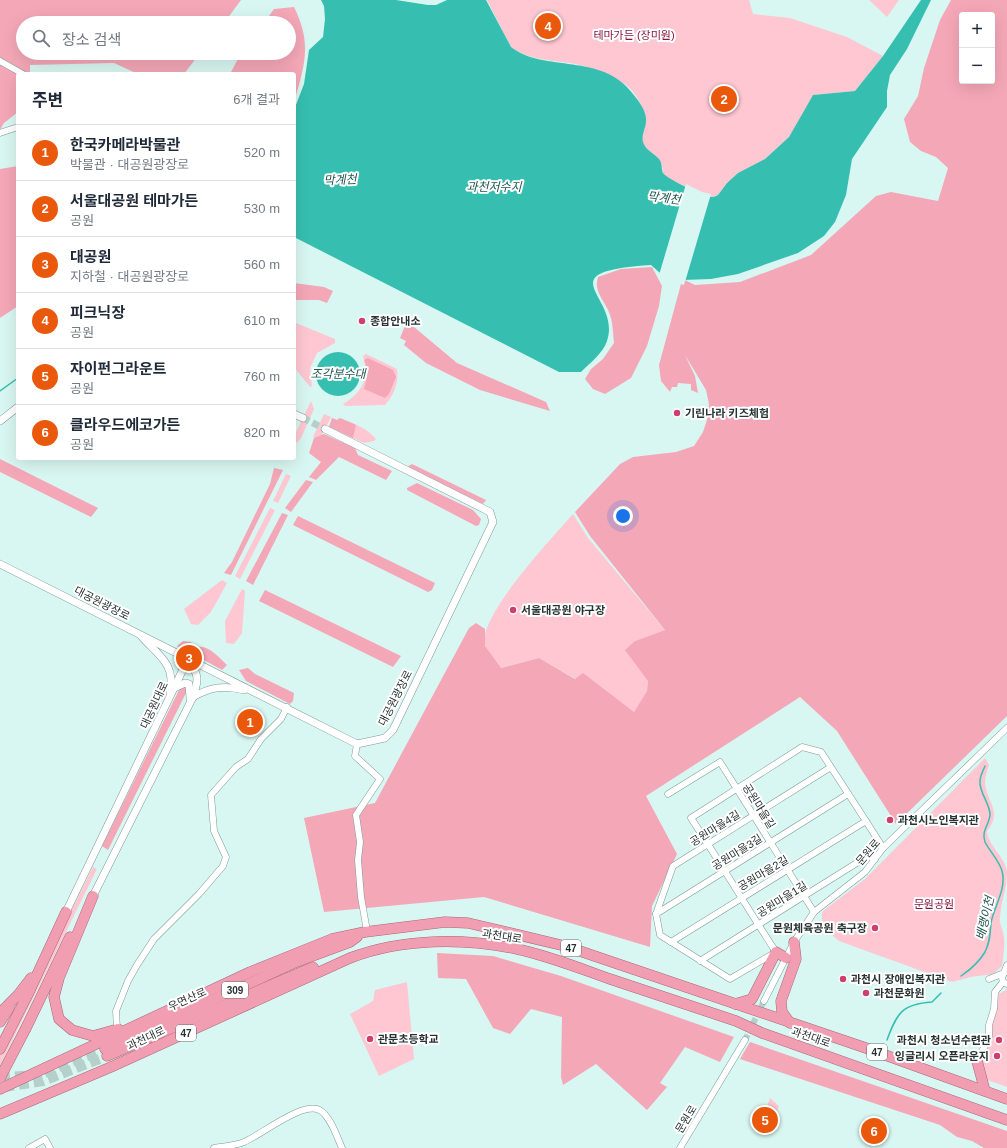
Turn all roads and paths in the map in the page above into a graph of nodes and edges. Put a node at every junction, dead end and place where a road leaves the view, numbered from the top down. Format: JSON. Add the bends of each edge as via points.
{"nodes":[{"id":1,"x":0,"y":60,"type":"edge"},
{"id":2,"x":20,"y":72,"type":"edge"},
{"id":3,"x":16,"y":128,"type":"edge"},
{"id":4,"x":0,"y":133,"type":"edge"},
{"id":5,"x":16,"y":409,"type":"edge"},
{"id":6,"x":296,"y":415,"type":"edge"},
{"id":7,"x":303,"y":418,"type":"tunnel mouth"},
{"id":8,"x":0,"y":421,"type":"edge"},
{"id":9,"x":325,"y":429,"type":"tunnel mouth"},
{"id":10,"x":0,"y":564,"type":"edge"},
{"id":11,"x":139,"y":634,"type":"junction"},
{"id":12,"x":188,"y":659,"type":"junction"},
{"id":13,"x":174,"y":688,"type":"junction"},
{"id":14,"x":257,"y":693,"type":"junction"},
{"id":15,"x":193,"y":697,"type":"junction"},
{"id":16,"x":166,"y":706,"type":"junction"},
{"id":17,"x":189,"y":706,"type":"junction"},
{"id":18,"x":288,"y":707,"type":"junction"},
{"id":19,"x":1007,"y":728,"type":"edge"},
{"id":20,"x":357,"y":744,"type":"junction"},
{"id":21,"x":831,"y":767,"type":"junction"},
{"id":22,"x":737,"y":789,"type":"junction"},
{"id":23,"x":668,"y":794,"type":"dead end"},
{"id":24,"x":848,"y":794,"type":"junction"},
{"id":25,"x":753,"y":816,"type":"junction"},
{"id":26,"x":866,"y":821,"type":"junction"},
{"id":27,"x":771,"y":842,"type":"junction"},
{"id":28,"x":708,"y":844,"type":"junction"},
{"id":29,"x":883,"y":848,"type":"junction"},
{"id":30,"x":875,"y":859,"type":"junction"},
{"id":31,"x":788,"y":870,"type":"junction"},
{"id":32,"x":724,"y":871,"type":"junction"},
{"id":33,"x":93,"y":896,"type":"junction"},
{"id":34,"x":804,"y":896,"type":"junction"},
{"id":35,"x":741,"y":898,"type":"junction"},
{"id":36,"x":66,"y":912,"type":"joint"},
{"id":37,"x":814,"y":912,"type":"junction"},
{"id":38,"x":656,"y":914,"type":"junction"},
{"id":39,"x":758,"y":926,"type":"junction"},
{"id":40,"x":366,"y":932,"type":"junction"},
{"id":41,"x":671,"y":942,"type":"junction"},
{"id":42,"x":794,"y":942,"type":"junction"},
{"id":43,"x":370,"y":950,"type":"junction"},
{"id":44,"x":776,"y":952,"type":"junction"},
{"id":45,"x":786,"y":958,"type":"junction"},
{"id":46,"x":700,"y":961,"type":"junction"},
{"id":47,"x":1007,"y":965,"type":"edge"},
{"id":48,"x":41,"y":966,"type":"junction"},
{"id":49,"x":1005,"y":973,"type":"edge"},
{"id":50,"x":1004,"y":982,"type":"edge"},
{"id":51,"x":18,"y":995,"type":"junction"},
{"id":52,"x":764,"y":1001,"type":"tunnel mouth"},
{"id":53,"x":734,"y":1004,"type":"junction"},
{"id":54,"x":0,"y":1013,"type":"edge"},
{"id":55,"x":0,"y":1022,"type":"edge"},
{"id":56,"x":790,"y":1023,"type":"junction"},
{"id":57,"x":132,"y":1027,"type":"junction"},
{"id":58,"x":117,"y":1029,"type":"junction"},
{"id":59,"x":745,"y":1040,"type":"tunnel mouth"},
{"id":60,"x":0,"y":1049,"type":"edge"},
{"id":61,"x":977,"y":1061,"type":"joint"},
{"id":62,"x":0,"y":1078,"type":"edge"},
{"id":63,"x":0,"y":1089,"type":"edge"},
{"id":64,"x":985,"y":1091,"type":"junction"},
{"id":65,"x":1007,"y":1099,"type":"edge"},
{"id":66,"x":0,"y":1114,"type":"edge"},
{"id":67,"x":1007,"y":1120,"type":"edge"},
{"id":68,"x":29,"y":1148,"type":"edge"},
{"id":69,"x":50,"y":1148,"type":"edge"},
{"id":70,"x":214,"y":1148,"type":"edge"},
{"id":71,"x":342,"y":1148,"type":"edge"},
{"id":72,"x":680,"y":1148,"type":"edge"}],
"edges":[{"from":1,"to":2,"type":"street"},
{"from":3,"to":4,"type":"street"},
{"from":5,"to":8,"type":"street"},
{"from":6,"to":7,"type":"street"},
{"from":9,"to":20,"type":"street","name":"대공원광장로","via":[[490,512],[492,522],[393,730],[385,738]]},
{"from":10,"to":11,"type":"street","name":"대공원광장로"},
{"from":11,"to":12,"type":"street","name":"대공원광장로"},
{"from":11,"to":16,"type":"street","via":[[165,660],[171,672],[171,687]]},
{"from":12,"to":13,"type":"street","name":"대공원대로"},
{"from":12,"to":14,"type":"street","name":"대공원광장로"},
{"from":12,"to":15,"type":"street","via":[[197,673]]},
{"from":13,"to":16,"type":"street","name":"대공원대로"},
{"from":13,"to":17,"type":"street","via":[[189,684]]},
{"from":14,"to":15,"type":"street","via":[[218,687]]},
{"from":14,"to":18,"type":"street","name":"대공원광장로"},
{"from":15,"to":17,"type":"street"},
{"from":16,"to":36,"type":"street","name":"대공원대로"},
{"from":17,"to":33,"type":"street"},
{"from":18,"to":20,"type":"street","name":"대공원광장로"},
{"from":18,"to":58,"type":"street","via":[[248,759],[236,767],[211,795],[214,831],[226,857],[223,866],[199,894],[154,938],[128,981],[116,1011]]},
{"from":19,"to":29,"type":"street","name":"문원로"},
{"from":20,"to":40,"type":"street","via":[[354,756],[380,779],[356,815],[360,842],[359,878]]},
{"from":21,"to":22,"type":"street","via":[[821,752],[802,747]]},
{"from":21,"to":24,"type":"street"},
{"from":21,"to":25,"type":"street","name":"공원마을4길"},
{"from":22,"to":23,"type":"street","name":"공원마을길","via":[[720,762]]},
{"from":22,"to":25,"type":"street","name":"공원마을길"},
{"from":22,"to":28,"type":"street","via":[[691,818]]},
{"from":24,"to":26,"type":"street"},
{"from":24,"to":27,"type":"street","name":"공원마을3길"},
{"from":25,"to":27,"type":"street","name":"공원마을길"},
{"from":25,"to":28,"type":"street","name":"공원마을4길"},
{"from":26,"to":29,"type":"street"},
{"from":26,"to":31,"type":"street","name":"공원마을2길"},
{"from":27,"to":31,"type":"street","name":"공원마을길"},
{"from":27,"to":32,"type":"street","name":"공원마을3길"},
{"from":28,"to":32,"type":"street"},
{"from":28,"to":38,"type":"street","name":"공원마을4길","via":[[673,866]]},
{"from":29,"to":30,"type":"street","name":"문원로"},
{"from":30,"to":34,"type":"street","name":"공원마을1길","via":[[868,856]]},
{"from":30,"to":37,"type":"street","name":"문원로","via":[[865,872]]},
{"from":31,"to":34,"type":"street","name":"공원마을길"},
{"from":31,"to":35,"type":"street","name":"공원마을2길"},
{"from":32,"to":35,"type":"street"},
{"from":32,"to":38,"type":"street","name":"공원마을3길"},
{"from":33,"to":58,"type":"highway","via":[[54,996],[59,1019],[72,1030],[93,1036]]},
{"from":33,"to":62,"type":"highway","bridge":true,"via":[[86,904]]},
{"from":34,"to":37,"type":"street","name":"공원마을길"},
{"from":34,"to":39,"type":"street","name":"공원마을1길"},
{"from":35,"to":39,"type":"street"},
{"from":35,"to":41,"type":"street","name":"공원마을2길"},
{"from":36,"to":48,"type":"highway"},
{"from":37,"to":42,"type":"street","name":"문원로"},
{"from":38,"to":41,"type":"street","via":[[660,935]]},
{"from":39,"to":44,"type":"street"},
{"from":39,"to":46,"type":"street","name":"공원마을1길"},
{"from":40,"to":43,"type":"highway","name":"우면산로","number":"309","via":[[350,942],[296,962],[106,1053],[352,952]]},
{"from":40,"to":53,"type":"highway","name":"과천대로","number":"47","via":[[445,922],[468,923],[565,946]]},
{"from":40,"to":57,"type":"highway","name":"과천대로","number":"47","via":[[332,939],[250,972]]},
{"from":41,"to":46,"type":"street"},
{"from":42,"to":45,"type":"street","name":"문원로"},
{"from":42,"to":56,"type":"highway","via":[[796,959],[781,1001],[782,1012]]},
{"from":43,"to":66,"type":"highway","name":"과천대로","number":"47","via":[[331,965],[111,1067]]},
{"from":43,"to":67,"type":"highway","name":"과천대로","number":"47","via":[[396,945],[451,942],[494,945],[543,956],[736,1021],[762,1033]]},
{"from":44,"to":45,"type":"highway"},
{"from":44,"to":46,"type":"street","via":[[730,980]]},
{"from":44,"to":53,"type":"highway","via":[[752,999]]},
{"from":45,"to":52,"type":"street","name":"문원로"},
{"from":47,"to":49,"type":"street"},
{"from":48,"to":51,"type":"highway"},
{"from":48,"to":60,"type":"highway"},
{"from":49,"to":50,"type":"street"},
{"from":49,"to":50,"type":"street","via":[[989,979]]},
{"from":50,"to":61,"type":"street","via":[[996,992],[989,1038]]},
{"from":51,"to":54,"type":"highway"},
{"from":51,"to":55,"type":"highway"},
{"from":53,"to":56,"type":"highway","name":"과천대로","number":"47"},
{"from":56,"to":64,"type":"highway","name":"과천대로","number":"47"},
{"from":57,"to":58,"type":"highway"},
{"from":57,"to":63,"type":"highway","name":"과천대로","number":"47"},
{"from":59,"to":72,"type":"street","name":"문원로"},
{"from":61,"to":64,"type":"highway"},
{"from":64,"to":65,"type":"highway","name":"과천대로","number":"47"},
{"from":68,"to":69,"type":"street","via":[[45,1139]]},
{"from":70,"to":71,"type":"street","via":[[246,1141],[302,1110],[313,1108],[322,1111],[326,1116]]}]}
